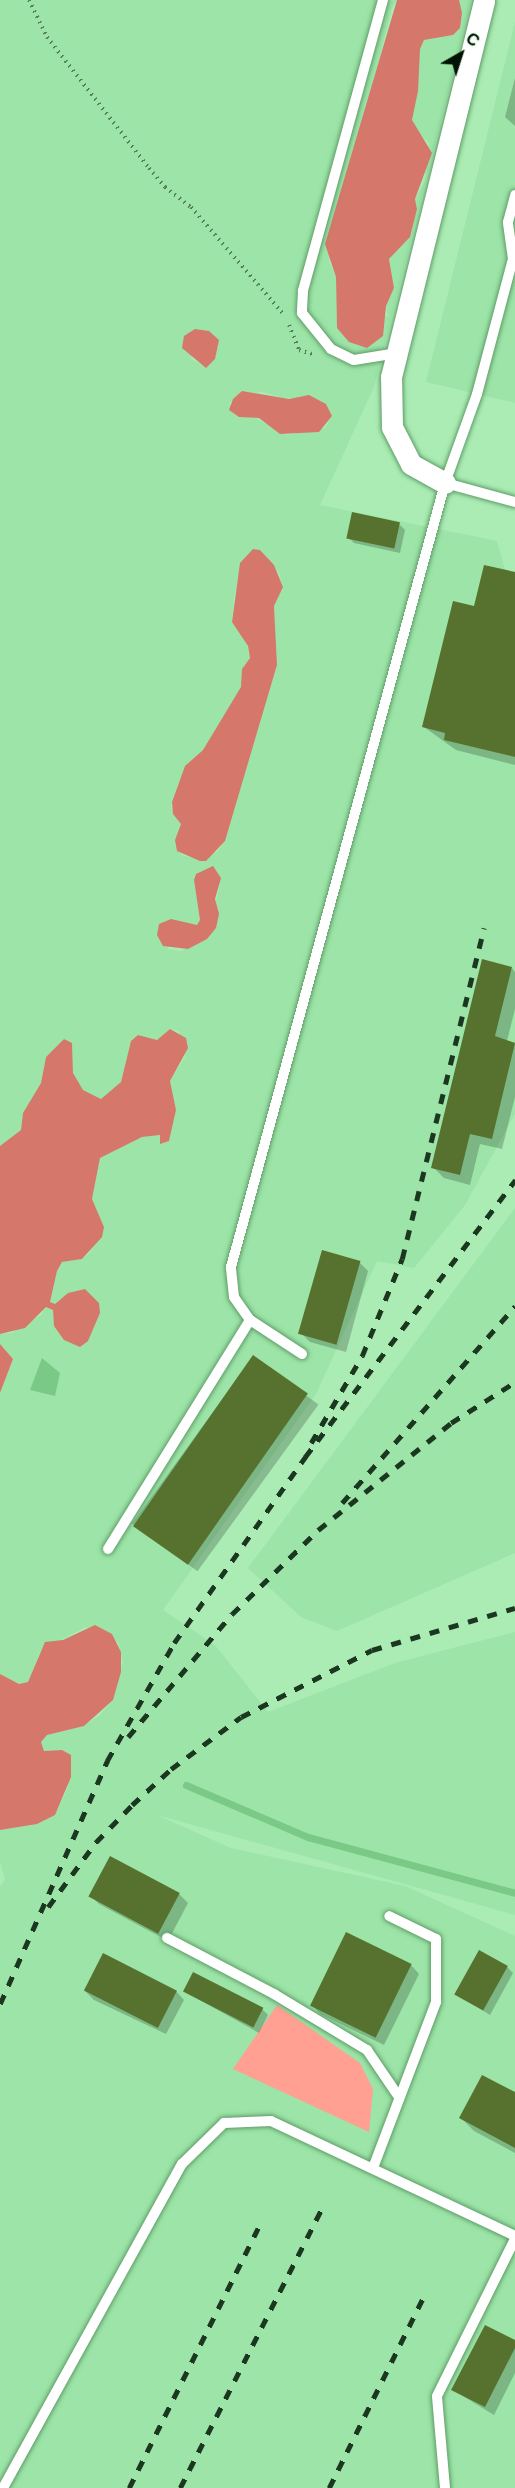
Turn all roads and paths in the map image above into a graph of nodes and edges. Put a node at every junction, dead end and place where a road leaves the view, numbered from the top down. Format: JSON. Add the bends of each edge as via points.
{"nodes":[{"id":1,"x":29,"y":0,"type":"edge"},
{"id":2,"x":383,"y":0,"type":"edge"},
{"id":3,"x":484,"y":0,"type":"edge"},
{"id":4,"x":515,"y":195,"type":"edge"},
{"id":5,"x":397,"y":353,"type":"junction"},
{"id":6,"x":322,"y":357,"type":"dead end"},
{"id":7,"x":445,"y":483,"type":"junction"},
{"id":8,"x":515,"y":502,"type":"edge"},
{"id":9,"x":250,"y":1320,"type":"junction"},
{"id":10,"x":302,"y":1354,"type":"dead end"},
{"id":11,"x":108,"y":1550,"type":"dead end"},
{"id":12,"x":388,"y":1916,"type":"dead end"},
{"id":13,"x":167,"y":1938,"type":"dead end"},
{"id":14,"x":399,"y":2097,"type":"junction"},
{"id":15,"x":373,"y":2168,"type":"junction"},
{"id":16,"x":515,"y":2238,"type":"edge"},
{"id":17,"x":3,"y":2488,"type":"edge"},
{"id":18,"x":445,"y":2488,"type":"edge"}],
"edges":[{"from":1,"to":6,"type":"path","via":[[47,37],[165,187],[191,207],[282,310],[299,350]]},
{"from":2,"to":5,"type":"lane","via":[[303,291],[302,314],[331,349],[354,360]]},
{"from":3,"to":5,"type":"street"},
{"from":4,"to":7,"type":"lane","via":[[508,222],[513,259],[477,394]]},
{"from":5,"to":7,"type":"street","via":[[391,377],[392,427],[411,465]]},
{"from":7,"to":8,"type":"lane"},
{"from":7,"to":9,"type":"lane","via":[[231,1267],[234,1297]]},
{"from":9,"to":10,"type":"lane"},
{"from":9,"to":11,"type":"lane"},
{"from":12,"to":14,"type":"lane","via":[[436,1939],[436,2002]]},
{"from":13,"to":14,"type":"lane","via":[[274,1994],[367,2050]]},
{"from":14,"to":15,"type":"lane"},
{"from":15,"to":16,"type":"lane"},
{"from":15,"to":17,"type":"lane","via":[[272,2121],[224,2123],[182,2164]]},
{"from":16,"to":18,"type":"lane","via":[[437,2396]]}]}
